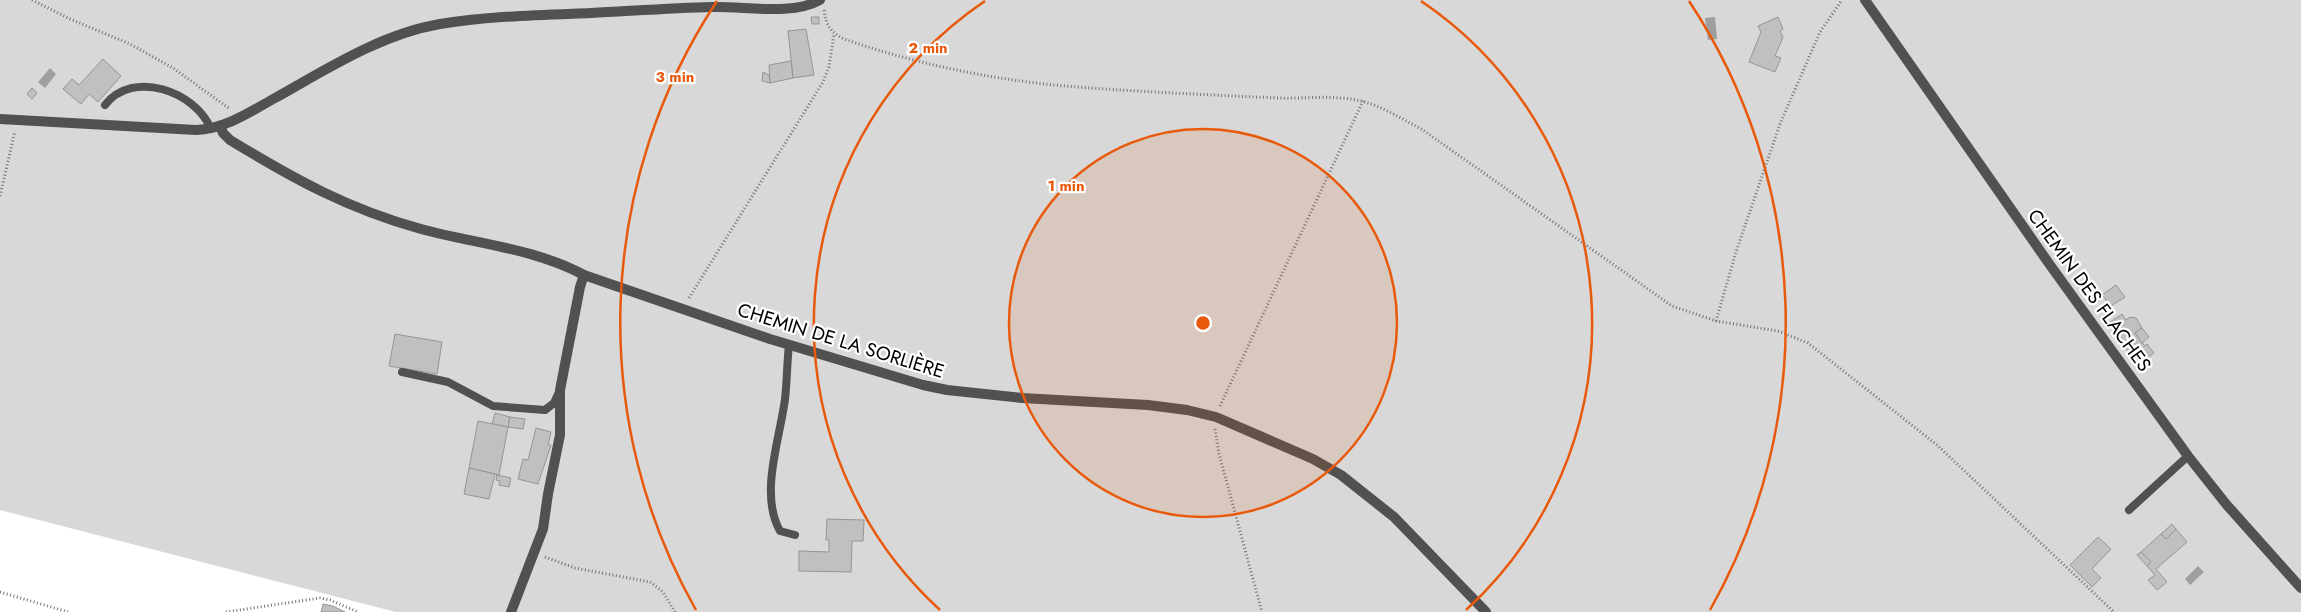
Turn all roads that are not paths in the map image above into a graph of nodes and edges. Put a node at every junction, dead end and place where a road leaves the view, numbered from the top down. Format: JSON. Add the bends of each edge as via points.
{"nodes":[{"id":1,"x":1864,"y":0,"type":"edge"},
{"id":2,"x":822,"y":2,"type":"edge"},
{"id":3,"x":104,"y":105,"type":"dead end"},
{"id":4,"x":0,"y":118,"type":"edge"},
{"id":5,"x":215,"y":128,"type":"junction"},
{"id":6,"x":584,"y":275,"type":"junction"},
{"id":7,"x":789,"y":345,"type":"junction"},
{"id":8,"x":402,"y":372,"type":"dead end"},
{"id":9,"x":560,"y":390,"type":"junction"},
{"id":10,"x":2188,"y":456,"type":"junction"},
{"id":11,"x":2129,"y":510,"type":"dead end"},
{"id":12,"x":795,"y":535,"type":"dead end"},
{"id":13,"x":2301,"y":588,"type":"edge"},
{"id":14,"x":511,"y":612,"type":"edge"},
{"id":15,"x":1486,"y":612,"type":"edge"}],
"edges":[{"from":1,"to":10,"type":"street","name":"CHEMIN DES FLACHES"},
{"from":2,"to":5,"type":"street","via":[[800,8],[712,7],[523,16],[437,25],[394,36]]},
{"from":3,"to":5,"type":"lane","via":[[116,93],[132,87],[159,89],[172,92],[197,109]]},
{"from":4,"to":5,"type":"street","via":[[196,130]]},
{"from":5,"to":6,"type":"street","name":"CHEMIN DE LA SORLIÈRE","via":[[302,183],[339,201],[420,228],[538,255]]},
{"from":6,"to":7,"type":"street","name":"CHEMIN DE LA SORLIÈRE"},
{"from":6,"to":9,"type":"street"},
{"from":7,"to":12,"type":"lane","via":[[771,501],[773,519],[780,531]]},
{"from":7,"to":15,"type":"street","name":"CHEMIN DE LA SORLIÈRE","via":[[890,377],[947,390],[1148,406],[1216,417],[1313,459],[1348,480],[1394,517]]},
{"from":8,"to":9,"type":"lane","via":[[448,382],[493,406],[545,410],[554,403]]},
{"from":9,"to":14,"type":"street","via":[[560,435],[543,529]]},
{"from":10,"to":11,"type":"lane"},
{"from":10,"to":13,"type":"street","name":"CHEMIN DES FLACHES"}]}
